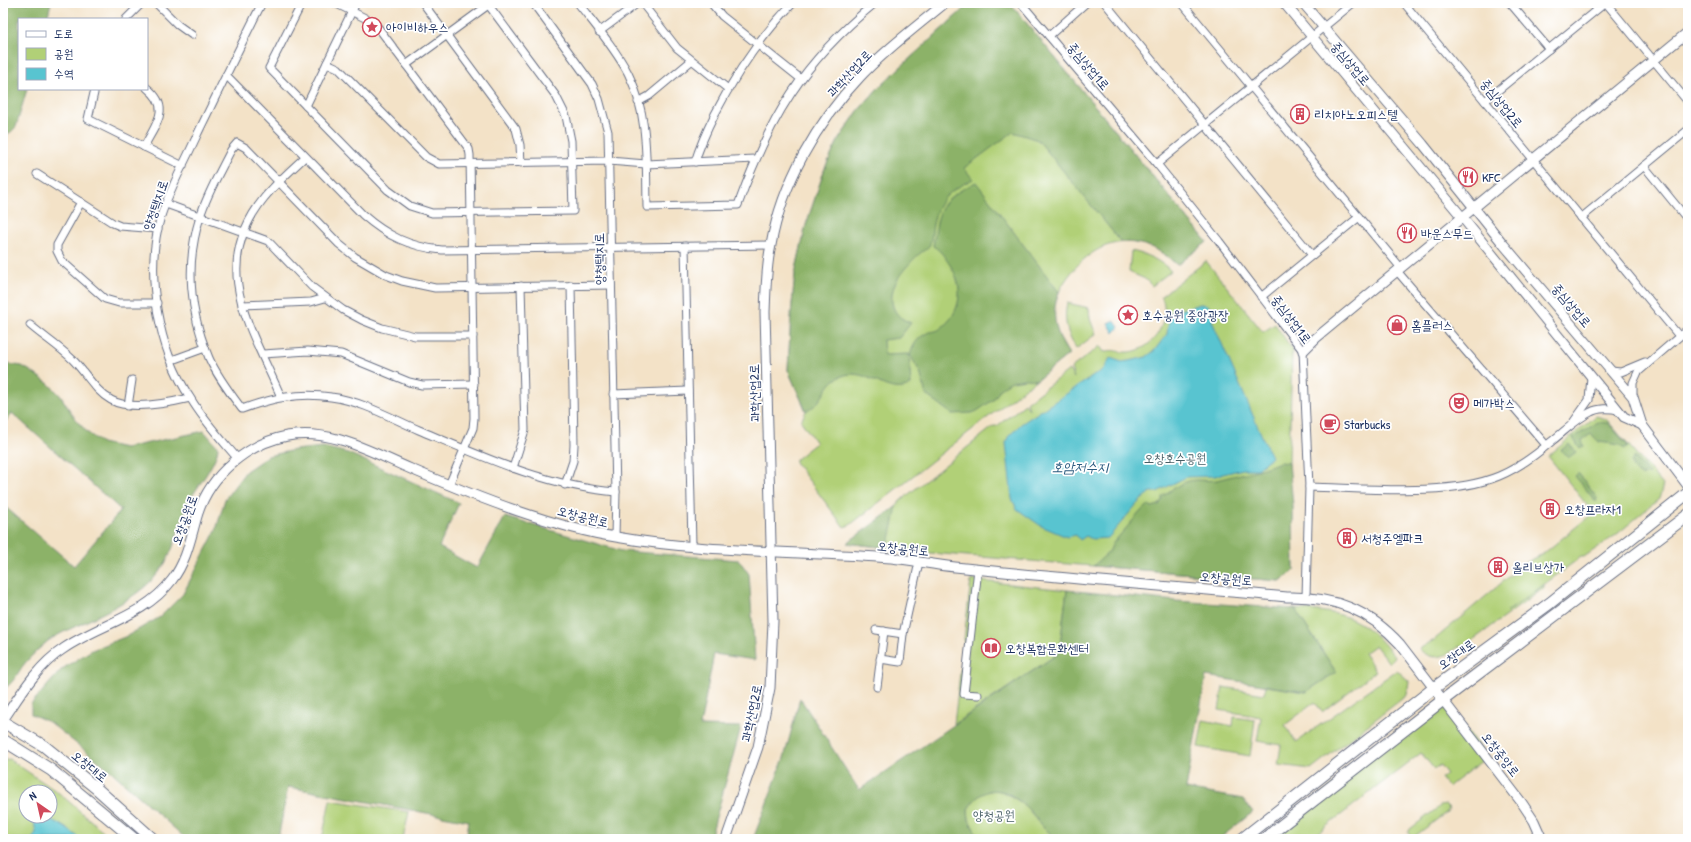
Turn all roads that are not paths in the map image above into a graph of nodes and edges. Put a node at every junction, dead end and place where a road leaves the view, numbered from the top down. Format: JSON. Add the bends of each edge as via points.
{"nodes":[{"id":1,"x":142,"y":3,"type":"edge"},
{"id":2,"x":156,"y":3,"type":"edge"},
{"id":3,"x":260,"y":3,"type":"edge"},
{"id":4,"x":302,"y":3,"type":"edge"},
{"id":5,"x":335,"y":3,"type":"edge"},
{"id":6,"x":356,"y":3,"type":"edge"},
{"id":7,"x":423,"y":3,"type":"edge"},
{"id":8,"x":533,"y":3,"type":"edge"},
{"id":9,"x":578,"y":3,"type":"edge"},
{"id":10,"x":638,"y":3,"type":"edge"},
{"id":11,"x":642,"y":3,"type":"edge"},
{"id":12,"x":711,"y":3,"type":"edge"},
{"id":13,"x":781,"y":3,"type":"edge"},
{"id":14,"x":793,"y":3,"type":"edge"},
{"id":15,"x":876,"y":3,"type":"edge"},
{"id":16,"x":945,"y":3,"type":"edge"},
{"id":17,"x":1021,"y":3,"type":"edge"},
{"id":18,"x":1086,"y":3,"type":"edge"},
{"id":19,"x":1105,"y":3,"type":"edge"},
{"id":20,"x":1182,"y":3,"type":"edge"},
{"id":21,"x":1284,"y":3,"type":"edge"},
{"id":22,"x":1303,"y":3,"type":"edge"},
{"id":23,"x":1353,"y":3,"type":"edge"},
{"id":24,"x":1404,"y":3,"type":"edge"},
{"id":25,"x":1510,"y":3,"type":"edge"},
{"id":26,"x":1606,"y":3,"type":"edge"},
{"id":27,"x":488,"y":4,"type":"edge"},
{"id":28,"x":787,"y":10,"type":"junction"},
{"id":29,"x":352,"y":11,"type":"junction"},
{"id":30,"x":127,"y":18,"type":"edge"},
{"id":31,"x":1323,"y":28,"type":"junction"},
{"id":32,"x":599,"y":32,"type":"junction"},
{"id":33,"x":1688,"y":32,"type":"edge"},
{"id":34,"x":192,"y":35,"type":"dead end"},
{"id":35,"x":447,"y":35,"type":"junction"},
{"id":36,"x":1048,"y":36,"type":"junction"},
{"id":37,"x":1312,"y":36,"type":"junction"},
{"id":38,"x":757,"y":44,"type":"junction"},
{"id":39,"x":1549,"y":49,"type":"junction"},
{"id":40,"x":691,"y":61,"type":"junction"},
{"id":41,"x":1654,"y":61,"type":"junction"},
{"id":42,"x":327,"y":63,"type":"junction"},
{"id":43,"x":406,"y":65,"type":"junction"},
{"id":44,"x":226,"y":75,"type":"junction"},
{"id":45,"x":800,"y":79,"type":"junction"},
{"id":46,"x":1251,"y":87,"type":"junction"},
{"id":47,"x":148,"y":89,"type":"edge"},
{"id":48,"x":728,"y":89,"type":"junction"},
{"id":49,"x":94,"y":93,"type":"dead end"},
{"id":50,"x":1485,"y":101,"type":"junction"},
{"id":51,"x":638,"y":102,"type":"junction"},
{"id":52,"x":1688,"y":102,"type":"edge"},
{"id":53,"x":306,"y":106,"type":"junction"},
{"id":54,"x":1205,"y":125,"type":"junction"},
{"id":55,"x":1688,"y":130,"type":"edge"},
{"id":56,"x":144,"y":147,"type":"junction"},
{"id":57,"x":305,"y":157,"type":"junction"},
{"id":58,"x":755,"y":159,"type":"junction"},
{"id":59,"x":1533,"y":159,"type":"junction"},
{"id":60,"x":609,"y":161,"type":"junction"},
{"id":61,"x":572,"y":162,"type":"junction"},
{"id":62,"x":695,"y":162,"type":"junction"},
{"id":63,"x":521,"y":163,"type":"junction"},
{"id":64,"x":470,"y":164,"type":"junction"},
{"id":65,"x":646,"y":164,"type":"junction"},
{"id":66,"x":1157,"y":164,"type":"junction"},
{"id":67,"x":183,"y":166,"type":"junction"},
{"id":68,"x":1644,"y":166,"type":"junction"},
{"id":69,"x":37,"y":174,"type":"dead end"},
{"id":70,"x":279,"y":182,"type":"junction"},
{"id":71,"x":81,"y":202,"type":"junction"},
{"id":72,"x":166,"y":204,"type":"junction"},
{"id":73,"x":1474,"y":207,"type":"junction"},
{"id":74,"x":472,"y":213,"type":"junction"},
{"id":75,"x":200,"y":216,"type":"junction"},
{"id":76,"x":1358,"y":217,"type":"junction"},
{"id":77,"x":1462,"y":217,"type":"junction"},
{"id":78,"x":1581,"y":218,"type":"junction"},
{"id":79,"x":1688,"y":220,"type":"edge"},
{"id":80,"x":158,"y":229,"type":"junction"},
{"id":81,"x":244,"y":232,"type":"junction"},
{"id":82,"x":770,"y":245,"type":"junction"},
{"id":83,"x":685,"y":246,"type":"junction"},
{"id":84,"x":611,"y":248,"type":"junction"},
{"id":85,"x":472,"y":250,"type":"junction"},
{"id":86,"x":1312,"y":255,"type":"junction"},
{"id":87,"x":1399,"y":269,"type":"junction"},
{"id":88,"x":571,"y":285,"type":"junction"},
{"id":89,"x":611,"y":285,"type":"junction"},
{"id":90,"x":521,"y":286,"type":"junction"},
{"id":91,"x":473,"y":287,"type":"junction"},
{"id":92,"x":1261,"y":297,"type":"junction"},
{"id":93,"x":325,"y":298,"type":"junction"},
{"id":94,"x":156,"y":303,"type":"junction"},
{"id":95,"x":242,"y":305,"type":"junction"},
{"id":96,"x":30,"y":325,"type":"dead end"},
{"id":97,"x":1688,"y":329,"type":"edge"},
{"id":98,"x":473,"y":336,"type":"junction"},
{"id":99,"x":1679,"y":336,"type":"junction"},
{"id":100,"x":205,"y":348,"type":"junction"},
{"id":101,"x":1304,"y":351,"type":"junction"},
{"id":102,"x":263,"y":354,"type":"junction"},
{"id":103,"x":172,"y":360,"type":"junction"},
{"id":104,"x":1649,"y":361,"type":"junction"},
{"id":105,"x":1611,"y":371,"type":"junction"},
{"id":106,"x":1592,"y":377,"type":"junction"},
{"id":107,"x":132,"y":380,"type":"dead end"},
{"id":108,"x":474,"y":384,"type":"junction"},
{"id":109,"x":688,"y":391,"type":"junction"},
{"id":110,"x":613,"y":394,"type":"junction"},
{"id":111,"x":281,"y":397,"type":"junction"},
{"id":112,"x":1633,"y":397,"type":"junction"},
{"id":113,"x":190,"y":398,"type":"junction"},
{"id":114,"x":128,"y":406,"type":"junction"},
{"id":115,"x":1618,"y":410,"type":"junction"},
{"id":116,"x":1642,"y":425,"type":"junction"},
{"id":117,"x":1570,"y":426,"type":"junction"},
{"id":118,"x":1546,"y":445,"type":"junction"},
{"id":119,"x":464,"y":449,"type":"junction"},
{"id":120,"x":238,"y":458,"type":"junction"},
{"id":121,"x":513,"y":468,"type":"junction"},
{"id":122,"x":449,"y":485,"type":"junction"},
{"id":123,"x":566,"y":485,"type":"junction"},
{"id":124,"x":1688,"y":486,"type":"edge"},
{"id":125,"x":1309,"y":487,"type":"junction"},
{"id":126,"x":616,"y":492,"type":"junction"},
{"id":127,"x":1688,"y":493,"type":"edge"},
{"id":128,"x":1688,"y":515,"type":"edge"},
{"id":129,"x":615,"y":537,"type":"junction"},
{"id":130,"x":692,"y":546,"type":"junction"},
{"id":131,"x":770,"y":552,"type":"junction"},
{"id":132,"x":918,"y":562,"type":"junction"},
{"id":133,"x":978,"y":569,"type":"junction"},
{"id":134,"x":1306,"y":597,"type":"junction"},
{"id":135,"x":876,"y":630,"type":"dead end"},
{"id":136,"x":884,"y":631,"type":"junction"},
{"id":137,"x":903,"y":634,"type":"junction"},
{"id":138,"x":880,"y":659,"type":"junction"},
{"id":139,"x":877,"y":686,"type":"dead end"},
{"id":140,"x":1434,"y":688,"type":"junction"},
{"id":141,"x":978,"y":695,"type":"dead end"},
{"id":142,"x":1443,"y":700,"type":"junction"},
{"id":143,"x":3,"y":721,"type":"edge"},
{"id":144,"x":3,"y":740,"type":"edge"},
{"id":145,"x":134,"y":839,"type":"edge"},
{"id":146,"x":153,"y":839,"type":"edge"},
{"id":147,"x":726,"y":839,"type":"edge"},
{"id":148,"x":1242,"y":839,"type":"edge"},
{"id":149,"x":1264,"y":839,"type":"edge"},
{"id":150,"x":1542,"y":839,"type":"edge"}],
"edges":[{"from":1,"to":30,"type":"street"},
{"from":2,"to":34,"type":"street"},
{"from":3,"to":44,"type":"street","name":"양청택지로"},
{"from":4,"to":53,"type":"street","via":[[269,68]]},
{"from":5,"to":29,"type":"street"},
{"from":6,"to":29,"type":"street"},
{"from":7,"to":35,"type":"street"},
{"from":8,"to":60,"type":"street","name":"양청택지로","via":[[585,73],[599,99],[608,132]]},
{"from":9,"to":32,"type":"street"},
{"from":10,"to":32,"type":"street"},
{"from":11,"to":40,"type":"street","via":[[667,38]]},
{"from":12,"to":38,"type":"street","via":[[722,16]]},
{"from":13,"to":28,"type":"street"},
{"from":14,"to":28,"type":"street"},
{"from":15,"to":45,"type":"street","via":[[838,35]]},
{"from":16,"to":82,"type":"street","name":"과학산업2로","via":[[861,76],[837,104],[809,146],[797,170]]},
{"from":17,"to":36,"type":"street","name":"중심상업1로"},
{"from":18,"to":36,"type":"street"},
{"from":19,"to":54,"type":"street"},
{"from":20,"to":46,"type":"street"},
{"from":21,"to":37,"type":"street","name":"중심상업로"},
{"from":22,"to":31,"type":"street","name":"중심상업로"},
{"from":23,"to":31,"type":"street","name":"중심상업로"},
{"from":24,"to":50,"type":"street","name":"중심상업2로"},
{"from":25,"to":39,"type":"street"},
{"from":26,"to":39,"type":"street"},
{"from":26,"to":41,"type":"street"},
{"from":27,"to":35,"type":"street"},
{"from":27,"to":61,"type":"street","via":[[562,107],[569,128]]},
{"from":28,"to":38,"type":"street"},
{"from":29,"to":42,"type":"street"},
{"from":29,"to":43,"type":"street","via":[[377,26]]},
{"from":31,"to":37,"type":"street","name":"중심상업로"},
{"from":31,"to":73,"type":"street","name":"중심상업로"},
{"from":32,"to":51,"type":"street","via":[[621,60]]},
{"from":33,"to":41,"type":"street"},
{"from":35,"to":43,"type":"street"},
{"from":35,"to":63,"type":"street","via":[[516,129]]},
{"from":36,"to":66,"type":"street","name":"중심상업1로"},
{"from":37,"to":46,"type":"street","name":"중심상업로"},
{"from":37,"to":77,"type":"street","name":"중심상업로"},
{"from":38,"to":45,"type":"street"},
{"from":38,"to":48,"type":"street"},
{"from":39,"to":50,"type":"street"},
{"from":40,"to":48,"type":"street"},
{"from":40,"to":51,"type":"street"},
{"from":41,"to":52,"type":"street"},
{"from":41,"to":59,"type":"street"},
{"from":42,"to":53,"type":"street"},
{"from":42,"to":64,"type":"street","via":[[338,68],[426,157],[439,164]]},
{"from":43,"to":64,"type":"street","via":[[469,149]]},
{"from":44,"to":57,"type":"street"},
{"from":44,"to":67,"type":"street","name":"양청택지로"},
{"from":45,"to":58,"type":"street","via":[[784,103]]},
{"from":46,"to":54,"type":"street","name":"중심상업로"},
{"from":46,"to":76,"type":"street"},
{"from":47,"to":56,"type":"street","via":[[160,100],[161,105],[160,113]]},
{"from":48,"to":62,"type":"street","via":[[699,147]]},
{"from":49,"to":56,"type":"street","via":[[88,119]]},
{"from":50,"to":59,"type":"street","name":"중심상업2로"},
{"from":51,"to":65,"type":"street","via":[[644,129]]},
{"from":53,"to":74,"type":"street","via":[[401,201],[421,211],[432,213]]},
{"from":54,"to":66,"type":"street","name":"중심상업로"},
{"from":54,"to":86,"type":"street"},
{"from":55,"to":68,"type":"street"},
{"from":56,"to":67,"type":"street"},
{"from":57,"to":70,"type":"street"},
{"from":57,"to":85,"type":"street","via":[[363,215],[387,234],[402,242],[428,249]]},
{"from":58,"to":62,"type":"street"},
{"from":58,"to":65,"type":"street","via":[[738,205],[731,206],[647,207]]},
{"from":59,"to":73,"type":"street"},
{"from":59,"to":78,"type":"street","name":"중심상업2로"},
{"from":60,"to":61,"type":"street"},
{"from":60,"to":65,"type":"street"},
{"from":60,"to":84,"type":"street","name":"양청택지로"},
{"from":61,"to":63,"type":"street"},
{"from":61,"to":74,"type":"street","via":[[573,210]]},
{"from":62,"to":65,"type":"street"},
{"from":63,"to":64,"type":"street"},
{"from":64,"to":74,"type":"street"},
{"from":66,"to":92,"type":"street","name":"중심상업1로"},
{"from":67,"to":72,"type":"street","name":"양청택지로"},
{"from":68,"to":78,"type":"street"},
{"from":68,"to":79,"type":"street"},
{"from":69,"to":71,"type":"street"},
{"from":70,"to":75,"type":"street","via":[[246,148],[237,143],[231,150]]},
{"from":70,"to":81,"type":"street","via":[[256,209]]},
{"from":70,"to":91,"type":"street","via":[[339,244],[370,267],[418,285],[435,288]]},
{"from":71,"to":80,"type":"street","via":[[120,226]]},
{"from":71,"to":94,"type":"street","via":[[57,245],[62,261],[105,299],[119,303]]},
{"from":72,"to":75,"type":"street"},
{"from":72,"to":80,"type":"street","name":"양청택지로"},
{"from":73,"to":77,"type":"street"},
{"from":73,"to":105,"type":"street","name":"중심상업로"},
{"from":74,"to":85,"type":"street"},
{"from":75,"to":81,"type":"street"},
{"from":75,"to":100,"type":"street","via":[[193,246],[191,277],[194,308]]},
{"from":76,"to":86,"type":"street"},
{"from":76,"to":87,"type":"street"},
{"from":77,"to":87,"type":"street"},
{"from":77,"to":106,"type":"street","name":"중심상업로"},
{"from":78,"to":99,"type":"street","name":"중심상업2로"},
{"from":80,"to":94,"type":"street","name":"양청택지로","via":[[154,265]]},
{"from":81,"to":93,"type":"street","via":[[268,241]]},
{"from":81,"to":95,"type":"street","via":[[236,267],[236,283]]},
{"from":82,"to":83,"type":"street"},
{"from":82,"to":131,"type":"street","name":"과학산업2로","via":[[765,312]]},
{"from":83,"to":84,"type":"street"},
{"from":83,"to":109,"type":"street"},
{"from":84,"to":85,"type":"street"},
{"from":84,"to":89,"type":"street","name":"양청택지로"},
{"from":85,"to":91,"type":"street"},
{"from":86,"to":92,"type":"street"},
{"from":87,"to":101,"type":"street","via":[[1316,338]]},
{"from":87,"to":118,"type":"street"},
{"from":88,"to":89,"type":"street"},
{"from":88,"to":90,"type":"street"},
{"from":88,"to":123,"type":"street","via":[[574,445]]},
{"from":89,"to":110,"type":"street","name":"양청택지로"},
{"from":90,"to":91,"type":"street"},
{"from":90,"to":121,"type":"street","via":[[525,430]]},
{"from":91,"to":98,"type":"street"},
{"from":92,"to":101,"type":"street","name":"중심상업1로"},
{"from":93,"to":95,"type":"street","via":[[311,302]]},
{"from":93,"to":98,"type":"street","via":[[343,310],[382,328],[415,336]]},
{"from":94,"to":103,"type":"street","name":"양청택지로"},
{"from":95,"to":102,"type":"street"},
{"from":96,"to":114,"type":"street","via":[[74,361],[111,400]]},
{"from":97,"to":99,"type":"street"},
{"from":98,"to":108,"type":"street"},
{"from":99,"to":104,"type":"street"},
{"from":100,"to":103,"type":"street"},
{"from":100,"to":111,"type":"street","via":[[242,409]]},
{"from":101,"to":125,"type":"street","name":"중심상업1로"},
{"from":102,"to":108,"type":"street","via":[[334,353],[415,384]]},
{"from":102,"to":111,"type":"street"},
{"from":103,"to":113,"type":"street","name":"양청택지로"},
{"from":104,"to":105,"type":"street","via":[[1621,372]]},
{"from":104,"to":112,"type":"street","via":[[1638,372],[1633,383]]},
{"from":105,"to":112,"type":"street","name":"중심상업로"},
{"from":106,"to":115,"type":"street","name":"중심상업로"},
{"from":106,"to":117,"type":"street","via":[[1589,400]]},
{"from":107,"to":114,"type":"street"},
{"from":108,"to":119,"type":"street","via":[[474,423]]},
{"from":109,"to":110,"type":"street"},
{"from":109,"to":130,"type":"street"},
{"from":110,"to":126,"type":"street","name":"양청택지로"},
{"from":111,"to":119,"type":"street","via":[[318,395],[348,400]]},
{"from":112,"to":116,"type":"street","name":"중심상업로"},
{"from":113,"to":114,"type":"street"},
{"from":113,"to":120,"type":"street","name":"양청택지로","via":[[204,419]]},
{"from":115,"to":116,"type":"street","name":"중심상업로","via":[[1624,417]]},
{"from":115,"to":117,"type":"street","via":[[1592,411]]},
{"from":116,"to":124,"type":"street","name":"중심상업로"},
{"from":117,"to":118,"type":"street"},
{"from":118,"to":125,"type":"street","via":[[1520,465],[1476,484],[1441,488]]},
{"from":119,"to":121,"type":"street"},
{"from":119,"to":122,"type":"street"},
{"from":120,"to":122,"type":"street","name":"오창공원로","via":[[270,441],[298,435],[322,435],[347,442]]},
{"from":120,"to":143,"type":"street","name":"오창공원로","via":[[226,468],[205,497],[184,560],[172,581],[142,608],[55,654],[35,674]]},
{"from":121,"to":123,"type":"street"},
{"from":122,"to":129,"type":"street","name":"오창공원로","via":[[542,519]]},
{"from":123,"to":126,"type":"street"},
{"from":125,"to":134,"type":"street"},
{"from":126,"to":129,"type":"street","name":"양청택지로"},
{"from":127,"to":140,"type":"main road","name":"오창대로","via":[[1550,603]]},
{"from":128,"to":142,"type":"main road"},
{"from":129,"to":130,"type":"street","name":"오창공원로"},
{"from":130,"to":131,"type":"street","name":"오창공원로"},
{"from":131,"to":132,"type":"street","name":"오창공원로","via":[[891,558]]},
{"from":131,"to":147,"type":"street","name":"과학산업2로","via":[[773,621],[769,696],[758,747]]},
{"from":132,"to":133,"type":"street","name":"오창공원로"},
{"from":132,"to":137,"type":"street"},
{"from":133,"to":134,"type":"street","name":"오창공원로"},
{"from":133,"to":141,"type":"street","via":[[964,694]]},
{"from":134,"to":140,"type":"street","name":"오창공원로","via":[[1353,608],[1380,624],[1400,644]]},
{"from":135,"to":136,"type":"street"},
{"from":136,"to":137,"type":"street"},
{"from":136,"to":138,"type":"street"},
{"from":137,"to":138,"type":"street","via":[[900,662]]},
{"from":138,"to":139,"type":"street"},
{"from":140,"to":142,"type":"street","name":"오창중앙로"},
{"from":140,"to":148,"type":"main road","name":"오창대로"},
{"from":142,"to":149,"type":"main road"},
{"from":142,"to":150,"type":"street","name":"오창중앙로","via":[[1522,803]]},
{"from":143,"to":146,"type":"main road","name":"오창대로","via":[[44,746]]},
{"from":144,"to":145,"type":"main road","via":[[52,770]]}]}
